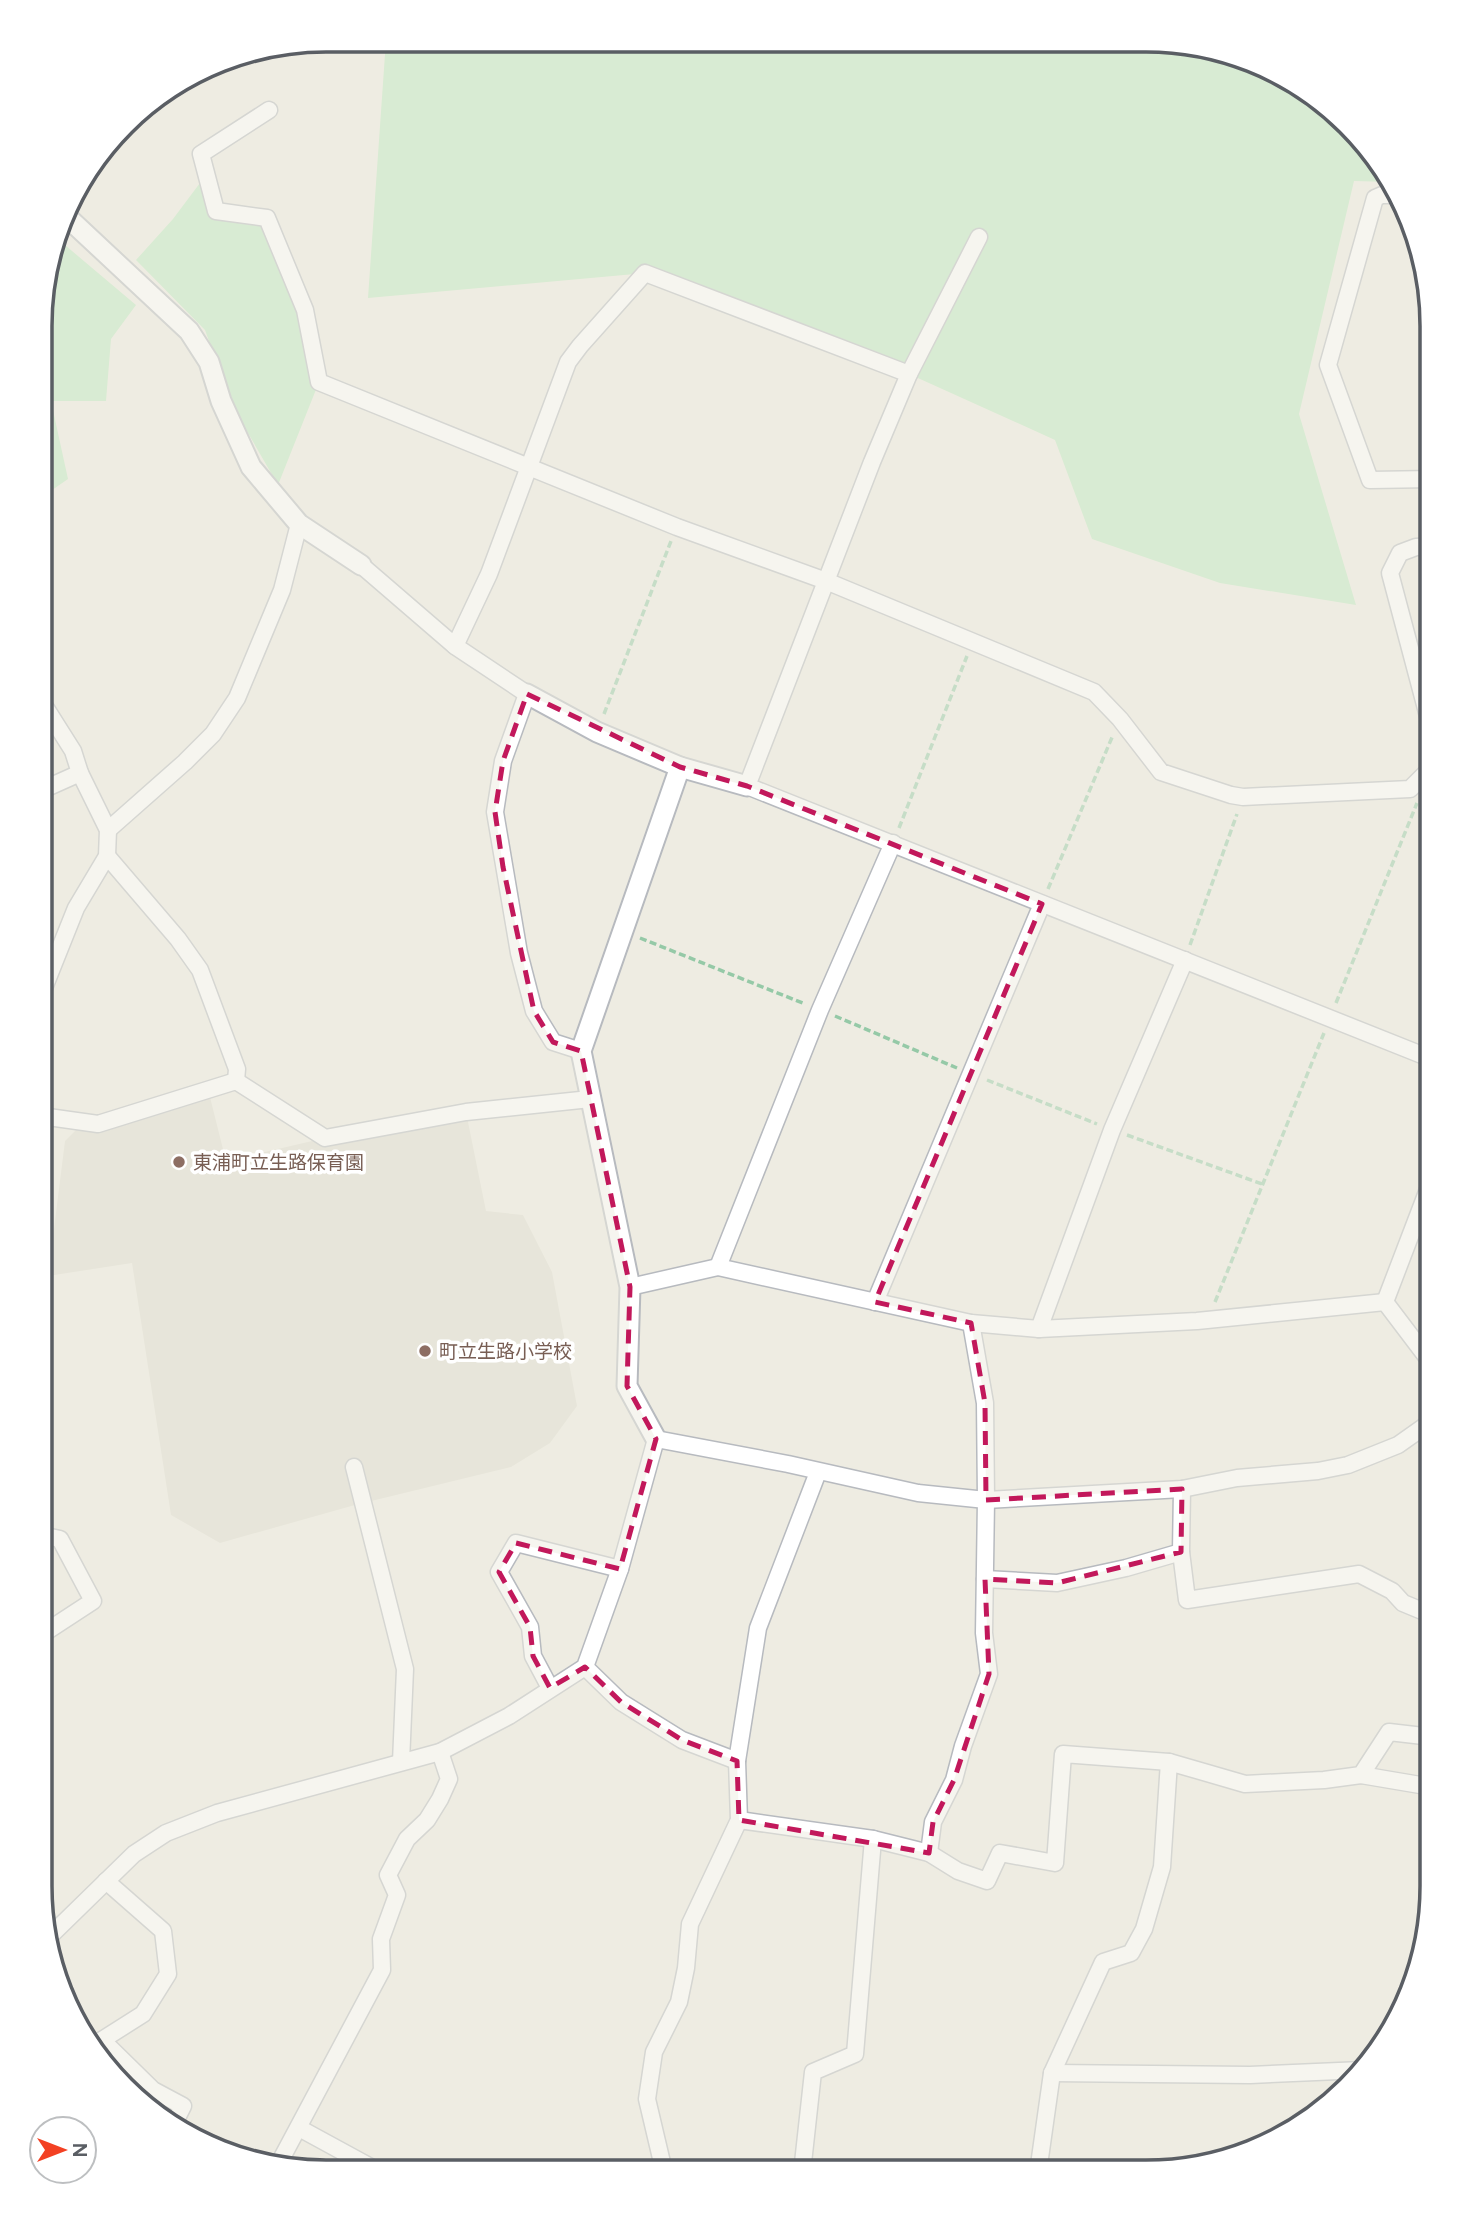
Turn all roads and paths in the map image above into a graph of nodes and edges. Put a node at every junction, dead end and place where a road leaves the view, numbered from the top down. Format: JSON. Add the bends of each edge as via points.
{"nodes":[{"id":1,"x":269,"y":110,"type":"dead end"},
{"id":2,"x":1387,"y":195,"type":"edge"},
{"id":3,"x":73,"y":222,"type":"edge"},
{"id":4,"x":979,"y":237,"type":"dead end"},
{"id":5,"x":909,"y":373,"type":"junction"},
{"id":6,"x":530,"y":467,"type":"junction"},
{"id":7,"x":1420,"y":479,"type":"edge"},
{"id":8,"x":299,"y":524,"type":"junction"},
{"id":9,"x":677,"y":527,"type":"junction"},
{"id":10,"x":1420,"y":547,"type":"edge"},
{"id":11,"x":361,"y":565,"type":"joint"},
{"id":12,"x":827,"y":581,"type":"junction"},
{"id":13,"x":973,"y":641,"type":"junction"},
{"id":14,"x":455,"y":646,"type":"junction"},
{"id":15,"x":1420,"y":686,"type":"edge"},
{"id":16,"x":527,"y":694,"type":"junction"},
{"id":17,"x":52,"y":718,"type":"edge"},
{"id":18,"x":1120,"y":719,"type":"junction"},
{"id":19,"x":597,"y":732,"type":"junction"},
{"id":20,"x":680,"y":767,"type":"junction"},
{"id":21,"x":80,"y":773,"type":"junction"},
{"id":22,"x":1420,"y":778,"type":"edge"},
{"id":23,"x":52,"y":786,"type":"edge"},
{"id":24,"x":747,"y":786,"type":"junction"},
{"id":25,"x":1420,"y":794,"type":"edge"},
{"id":26,"x":1243,"y":797,"type":"junction"},
{"id":27,"x":108,"y":830,"type":"junction"},
{"id":28,"x":893,"y":843,"type":"junction"},
{"id":29,"x":107,"y":856,"type":"junction"},
{"id":30,"x":1042,"y":904,"type":"junction"},
{"id":31,"x":622,"y":930,"type":"junction"},
{"id":32,"x":1185,"y":960,"type":"junction"},
{"id":33,"x":52,"y":968,"type":"edge"},
{"id":34,"x":820,"y":1010,"type":"junction"},
{"id":35,"x":1330,"y":1019,"type":"junction"},
{"id":36,"x":581,"y":1051,"type":"junction"},
{"id":37,"x":1420,"y":1054,"type":"edge"},
{"id":38,"x":970,"y":1074,"type":"junction"},
{"id":39,"x":236,"y":1081,"type":"junction"},
{"id":40,"x":590,"y":1100,"type":"junction"},
{"id":41,"x":52,"y":1118,"type":"edge"},
{"id":42,"x":1112,"y":1130,"type":"junction"},
{"id":43,"x":1262,"y":1184,"type":"junction"},
{"id":44,"x":1420,"y":1210,"type":"edge"},
{"id":45,"x":718,"y":1267,"type":"junction"},
{"id":46,"x":630,"y":1287,"type":"junction"},
{"id":47,"x":875,"y":1302,"type":"junction"},
{"id":48,"x":1385,"y":1302,"type":"junction"},
{"id":49,"x":1208,"y":1320,"type":"junction"},
{"id":50,"x":971,"y":1322,"type":"junction"},
{"id":51,"x":1039,"y":1329,"type":"junction"},
{"id":52,"x":1420,"y":1348,"type":"edge"},
{"id":53,"x":1420,"y":1429,"type":"edge"},
{"id":54,"x":656,"y":1439,"type":"junction"},
{"id":55,"x":354,"y":1467,"type":"dead end"},
{"id":56,"x":818,"y":1472,"type":"junction"},
{"id":57,"x":1182,"y":1489,"type":"junction"},
{"id":58,"x":986,"y":1500,"type":"junction"},
{"id":59,"x":52,"y":1537,"type":"edge"},
{"id":60,"x":1181,"y":1552,"type":"junction"},
{"id":61,"x":620,"y":1569,"type":"junction"},
{"id":62,"x":985,"y":1578,"type":"junction"},
{"id":63,"x":1420,"y":1610,"type":"edge"},
{"id":64,"x":52,"y":1627,"type":"edge"},
{"id":65,"x":585,"y":1667,"type":"junction"},
{"id":66,"x":550,"y":1688,"type":"junction"},
{"id":67,"x":1420,"y":1736,"type":"edge"},
{"id":68,"x":440,"y":1752,"type":"junction"},
{"id":69,"x":737,"y":1761,"type":"junction"},
{"id":70,"x":401,"y":1762,"type":"junction"},
{"id":71,"x":1169,"y":1762,"type":"junction"},
{"id":72,"x":1361,"y":1775,"type":"junction"},
{"id":73,"x":1420,"y":1785,"type":"edge"},
{"id":74,"x":739,"y":1820,"type":"junction"},
{"id":75,"x":873,"y":1839,"type":"junction"},
{"id":76,"x":929,"y":1853,"type":"junction"},
{"id":77,"x":106,"y":1881,"type":"junction"},
{"id":78,"x":56,"y":1930,"type":"edge"},
{"id":79,"x":102,"y":2043,"type":"edge"},
{"id":80,"x":113,"y":2058,"type":"edge"},
{"id":81,"x":1349,"y":2071,"type":"edge"},
{"id":82,"x":1052,"y":2073,"type":"junction"},
{"id":83,"x":178,"y":2116,"type":"edge"},
{"id":84,"x":299,"y":2129,"type":"junction"},
{"id":85,"x":283,"y":2157,"type":"edge"},
{"id":86,"x":357,"y":2160,"type":"edge"},
{"id":87,"x":661,"y":2160,"type":"edge"},
{"id":88,"x":803,"y":2160,"type":"edge"},
{"id":89,"x":1040,"y":2160,"type":"edge"}],
"edges":[{"from":1,"to":6,"type":"street","via":[[201,154],[216,211],[267,218],[305,310],[319,382]]},
{"from":2,"to":7,"type":"street","via":[[1375,198],[1328,365],[1370,480]]},
{"from":3,"to":8,"type":"street","via":[[189,331],[209,362],[251,467]]},
{"from":4,"to":5,"type":"street"},
{"from":5,"to":6,"type":"street","via":[[645,273],[568,362]]},
{"from":5,"to":12,"type":"street"},
{"from":6,"to":9,"type":"street"},
{"from":6,"to":14,"type":"street","via":[[489,574]]},
{"from":8,"to":11,"type":"street"},
{"from":8,"to":27,"type":"street","via":[[282,590],[237,698],[185,762]]},
{"from":9,"to":12,"type":"street"},
{"from":9,"to":19,"type":"path"},
{"from":10,"to":15,"type":"street","via":[[1400,553],[1390,573]]},
{"from":11,"to":14,"type":"street"},
{"from":12,"to":13,"type":"street"},
{"from":12,"to":24,"type":"street"},
{"from":13,"to":18,"type":"street","via":[[1094,691]]},
{"from":13,"to":28,"type":"path"},
{"from":14,"to":16,"type":"street"},
{"from":16,"to":19,"type":"street"},
{"from":16,"to":36,"type":"street","via":[[503,761],[495,811],[500,845],[534,1011],[553,1042]]},
{"from":17,"to":21,"type":"street","via":[[73,751]]},
{"from":18,"to":26,"type":"street","via":[[1161,772]]},
{"from":18,"to":30,"type":"path"},
{"from":19,"to":20,"type":"street"},
{"from":20,"to":24,"type":"street"},
{"from":20,"to":31,"type":"street"},
{"from":21,"to":23,"type":"street"},
{"from":21,"to":27,"type":"street"},
{"from":22,"to":26,"type":"street","via":[[1410,789]]},
{"from":24,"to":28,"type":"street"},
{"from":25,"to":35,"type":"path"},
{"from":26,"to":32,"type":"path"},
{"from":27,"to":29,"type":"street"},
{"from":28,"to":30,"type":"street"},
{"from":28,"to":34,"type":"street"},
{"from":29,"to":33,"type":"street","via":[[76,908]]},
{"from":29,"to":39,"type":"street","via":[[200,970],[237,1069]]},
{"from":30,"to":32,"type":"street"},
{"from":30,"to":38,"type":"street"},
{"from":31,"to":34,"type":"path"},
{"from":31,"to":36,"type":"street"},
{"from":32,"to":35,"type":"street"},
{"from":32,"to":42,"type":"street"},
{"from":34,"to":38,"type":"path"},
{"from":34,"to":45,"type":"street"},
{"from":35,"to":37,"type":"street"},
{"from":35,"to":43,"type":"path"},
{"from":36,"to":40,"type":"street"},
{"from":38,"to":42,"type":"path"},
{"from":38,"to":47,"type":"street"},
{"from":39,"to":40,"type":"street","via":[[325,1138],[466,1112]]},
{"from":39,"to":41,"type":"street","via":[[98,1124]]},
{"from":40,"to":46,"type":"street"},
{"from":42,"to":43,"type":"path"},
{"from":42,"to":51,"type":"street"},
{"from":43,"to":49,"type":"path"},
{"from":44,"to":48,"type":"street"},
{"from":45,"to":46,"type":"street"},
{"from":45,"to":47,"type":"street"},
{"from":46,"to":54,"type":"street","via":[[627,1386]]},
{"from":47,"to":50,"type":"street"},
{"from":48,"to":49,"type":"street"},
{"from":48,"to":52,"type":"street"},
{"from":49,"to":51,"type":"street"},
{"from":50,"to":51,"type":"street"},
{"from":50,"to":58,"type":"street","via":[[985,1403]]},
{"from":53,"to":57,"type":"street","via":[[1398,1445],[1348,1465]]},
{"from":54,"to":56,"type":"street"},
{"from":54,"to":61,"type":"street"},
{"from":55,"to":70,"type":"street","via":[[405,1669]]},
{"from":56,"to":58,"type":"street","via":[[918,1493]]},
{"from":56,"to":69,"type":"street","via":[[758,1628]]},
{"from":57,"to":58,"type":"street"},
{"from":57,"to":60,"type":"street"},
{"from":58,"to":62,"type":"street"},
{"from":59,"to":64,"type":"street","via":[[60,1539],[93,1601]]},
{"from":60,"to":62,"type":"street","via":[[1057,1583]]},
{"from":60,"to":63,"type":"street","via":[[1187,1600],[1359,1574]]},
{"from":61,"to":65,"type":"street"},
{"from":61,"to":66,"type":"street","via":[[516,1544],[499,1572],[530,1627],[533,1656]]},
{"from":62,"to":76,"type":"street","via":[[989,1674],[954,1780],[933,1822]]},
{"from":65,"to":66,"type":"street"},
{"from":65,"to":69,"type":"street","via":[[621,1702],[682,1740]]},
{"from":66,"to":68,"type":"street","via":[[509,1716]]},
{"from":67,"to":72,"type":"street","via":[[1389,1732]]},
{"from":68,"to":70,"type":"street"},
{"from":68,"to":84,"type":"street","via":[[449,1779],[440,1800],[407,1839],[388,1875],[397,1895],[381,1939],[382,1970]]},
{"from":69,"to":74,"type":"street"},
{"from":70,"to":77,"type":"street","via":[[217,1813],[166,1833],[134,1854]]},
{"from":71,"to":72,"type":"street","via":[[1245,1784]]},
{"from":71,"to":76,"type":"street","via":[[1063,1755],[1055,1863],[1000,1853],[987,1881],[958,1871]]},
{"from":71,"to":82,"type":"street","via":[[1162,1867],[1144,1929],[1131,1953],[1103,1962]]},
{"from":72,"to":73,"type":"street"},
{"from":74,"to":75,"type":"street"},
{"from":74,"to":87,"type":"street","via":[[690,1924],[679,2002],[654,2052],[647,2099]]},
{"from":75,"to":76,"type":"street"},
{"from":75,"to":88,"type":"street","via":[[855,2054],[813,2072]]},
{"from":77,"to":78,"type":"street"},
{"from":77,"to":79,"type":"street","via":[[163,1931],[168,1974],[143,2014]]},
{"from":80,"to":83,"type":"street","via":[[153,2090],[183,2106]]},
{"from":81,"to":82,"type":"street","via":[[1250,2075]]},
{"from":82,"to":89,"type":"street"},
{"from":84,"to":85,"type":"street"},
{"from":84,"to":86,"type":"street"}]}
